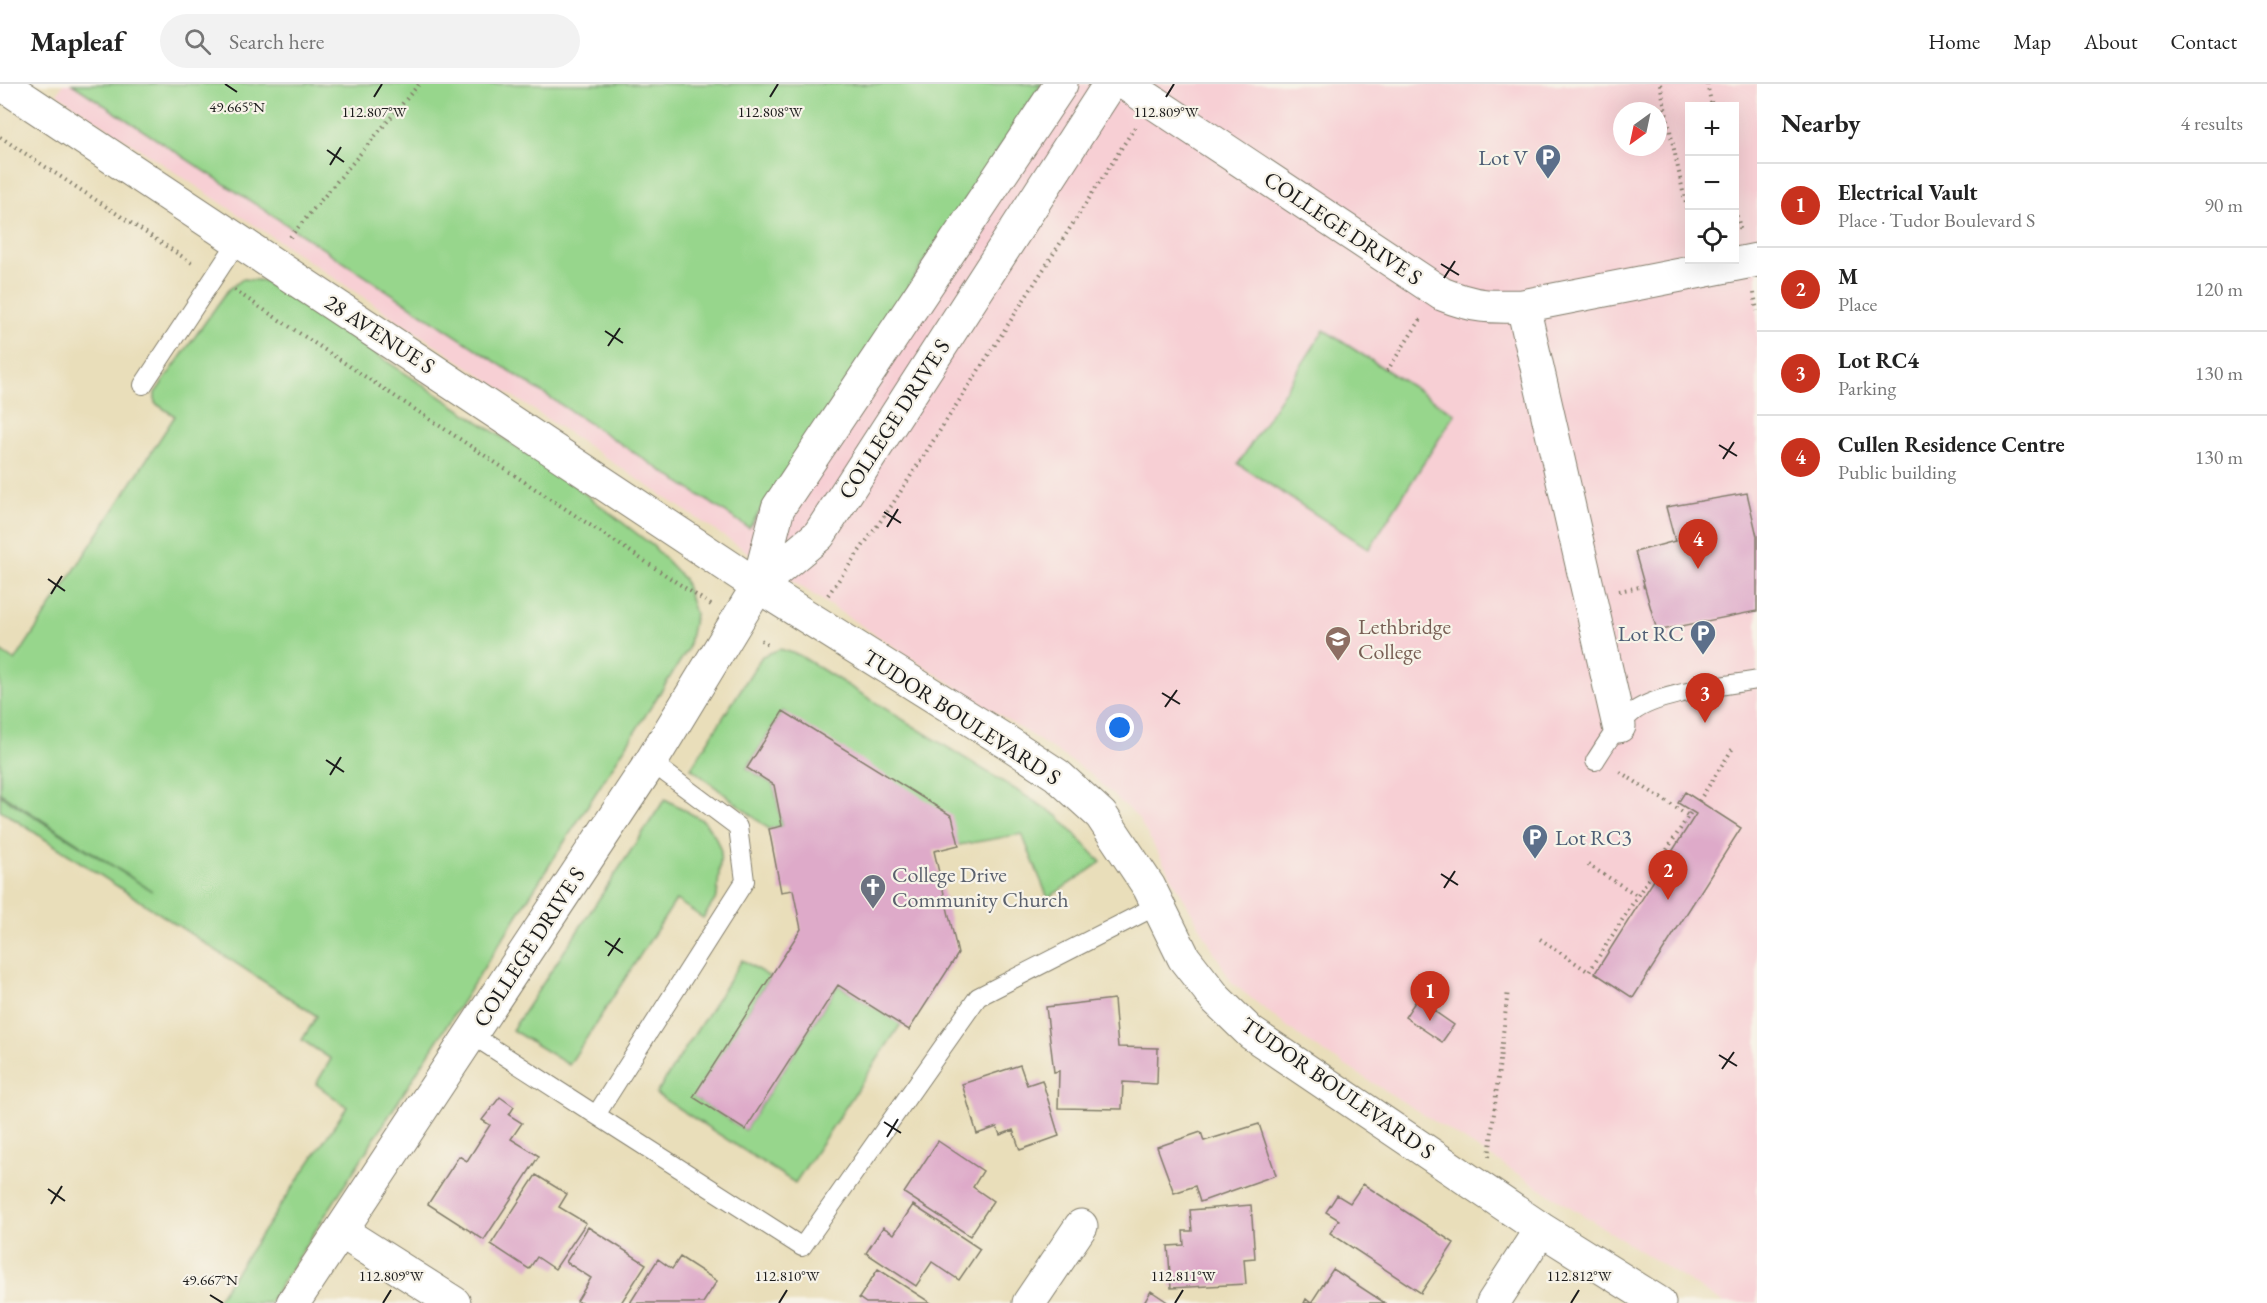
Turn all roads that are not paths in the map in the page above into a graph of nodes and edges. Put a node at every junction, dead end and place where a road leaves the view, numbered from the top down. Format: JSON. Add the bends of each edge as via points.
{"nodes":[{"id":1,"x":2,"y":84,"type":"edge"},
{"id":2,"x":1062,"y":84,"type":"edge"},
{"id":3,"x":1110,"y":84,"type":"edge"},
{"id":4,"x":1139,"y":92,"type":"edge"},
{"id":5,"x":238,"y":241,"type":"junction"},
{"id":6,"x":1757,"y":260,"type":"edge"},
{"id":7,"x":1523,"y":306,"type":"junction"},
{"id":8,"x":143,"y":385,"type":"dead end"},
{"id":9,"x":758,"y":586,"type":"junction"},
{"id":10,"x":1757,"y":680,"type":"edge"},
{"id":11,"x":1619,"y":726,"type":"junction"},
{"id":12,"x":1595,"y":761,"type":"dead end"},
{"id":13,"x":651,"y":762,"type":"junction"},
{"id":14,"x":1158,"y":905,"type":"junction"},
{"id":15,"x":472,"y":1035,"type":"junction"},
{"id":16,"x":596,"y":1115,"type":"junction"},
{"id":17,"x":1081,"y":1226,"type":"dead end"},
{"id":18,"x":1541,"y":1229,"type":"junction"},
{"id":19,"x":342,"y":1232,"type":"junction"},
{"id":20,"x":293,"y":1303,"type":"edge"},
{"id":21,"x":454,"y":1303,"type":"edge"},
{"id":22,"x":1029,"y":1303,"type":"edge"},
{"id":23,"x":1493,"y":1303,"type":"edge"},
{"id":24,"x":1659,"y":1303,"type":"edge"}],
"edges":[{"from":1,"to":5,"type":"street","name":"28 AVENUE S"},
{"from":2,"to":9,"type":"street","name":"COLLEGE DRIVE S","via":[[778,508]]},
{"from":3,"to":9,"type":"street","name":"COLLEGE DRIVE S","via":[[819,535]]},
{"from":4,"to":7,"type":"street","name":"COLLEGE DRIVE S","via":[[1439,292],[1483,308]]},
{"from":5,"to":8,"type":"lane"},
{"from":5,"to":9,"type":"street","name":"28 AVENUE S"},
{"from":6,"to":7,"type":"street","name":"COLLEGE DRIVE S"},
{"from":7,"to":11,"type":"street"},
{"from":9,"to":13,"type":"street","name":"COLLEGE DRIVE S"},
{"from":9,"to":14,"type":"street","name":"TUDOR BOULEVARD S","via":[[1056,775],[1101,815]]},
{"from":10,"to":11,"type":"lane","via":[[1649,702]]},
{"from":11,"to":12,"type":"lane"},
{"from":13,"to":15,"type":"street","name":"COLLEGE DRIVE S"},
{"from":13,"to":16,"type":"lane","via":[[738,827],[745,881]]},
{"from":14,"to":16,"type":"lane","via":[[978,997],[802,1247]]},
{"from":14,"to":18,"type":"street","name":"TUDOR BOULEVARD S","via":[[1184,958],[1216,999],[1251,1033]]},
{"from":15,"to":16,"type":"lane"},
{"from":15,"to":19,"type":"street","name":"COLLEGE DRIVE S"},
{"from":17,"to":22,"type":"street"},
{"from":18,"to":23,"type":"street"},
{"from":18,"to":24,"type":"street","name":"TUDOR BOULEVARD S"},
{"from":19,"to":20,"type":"street","name":"COLLEGE DRIVE S"},
{"from":19,"to":21,"type":"street"}]}
